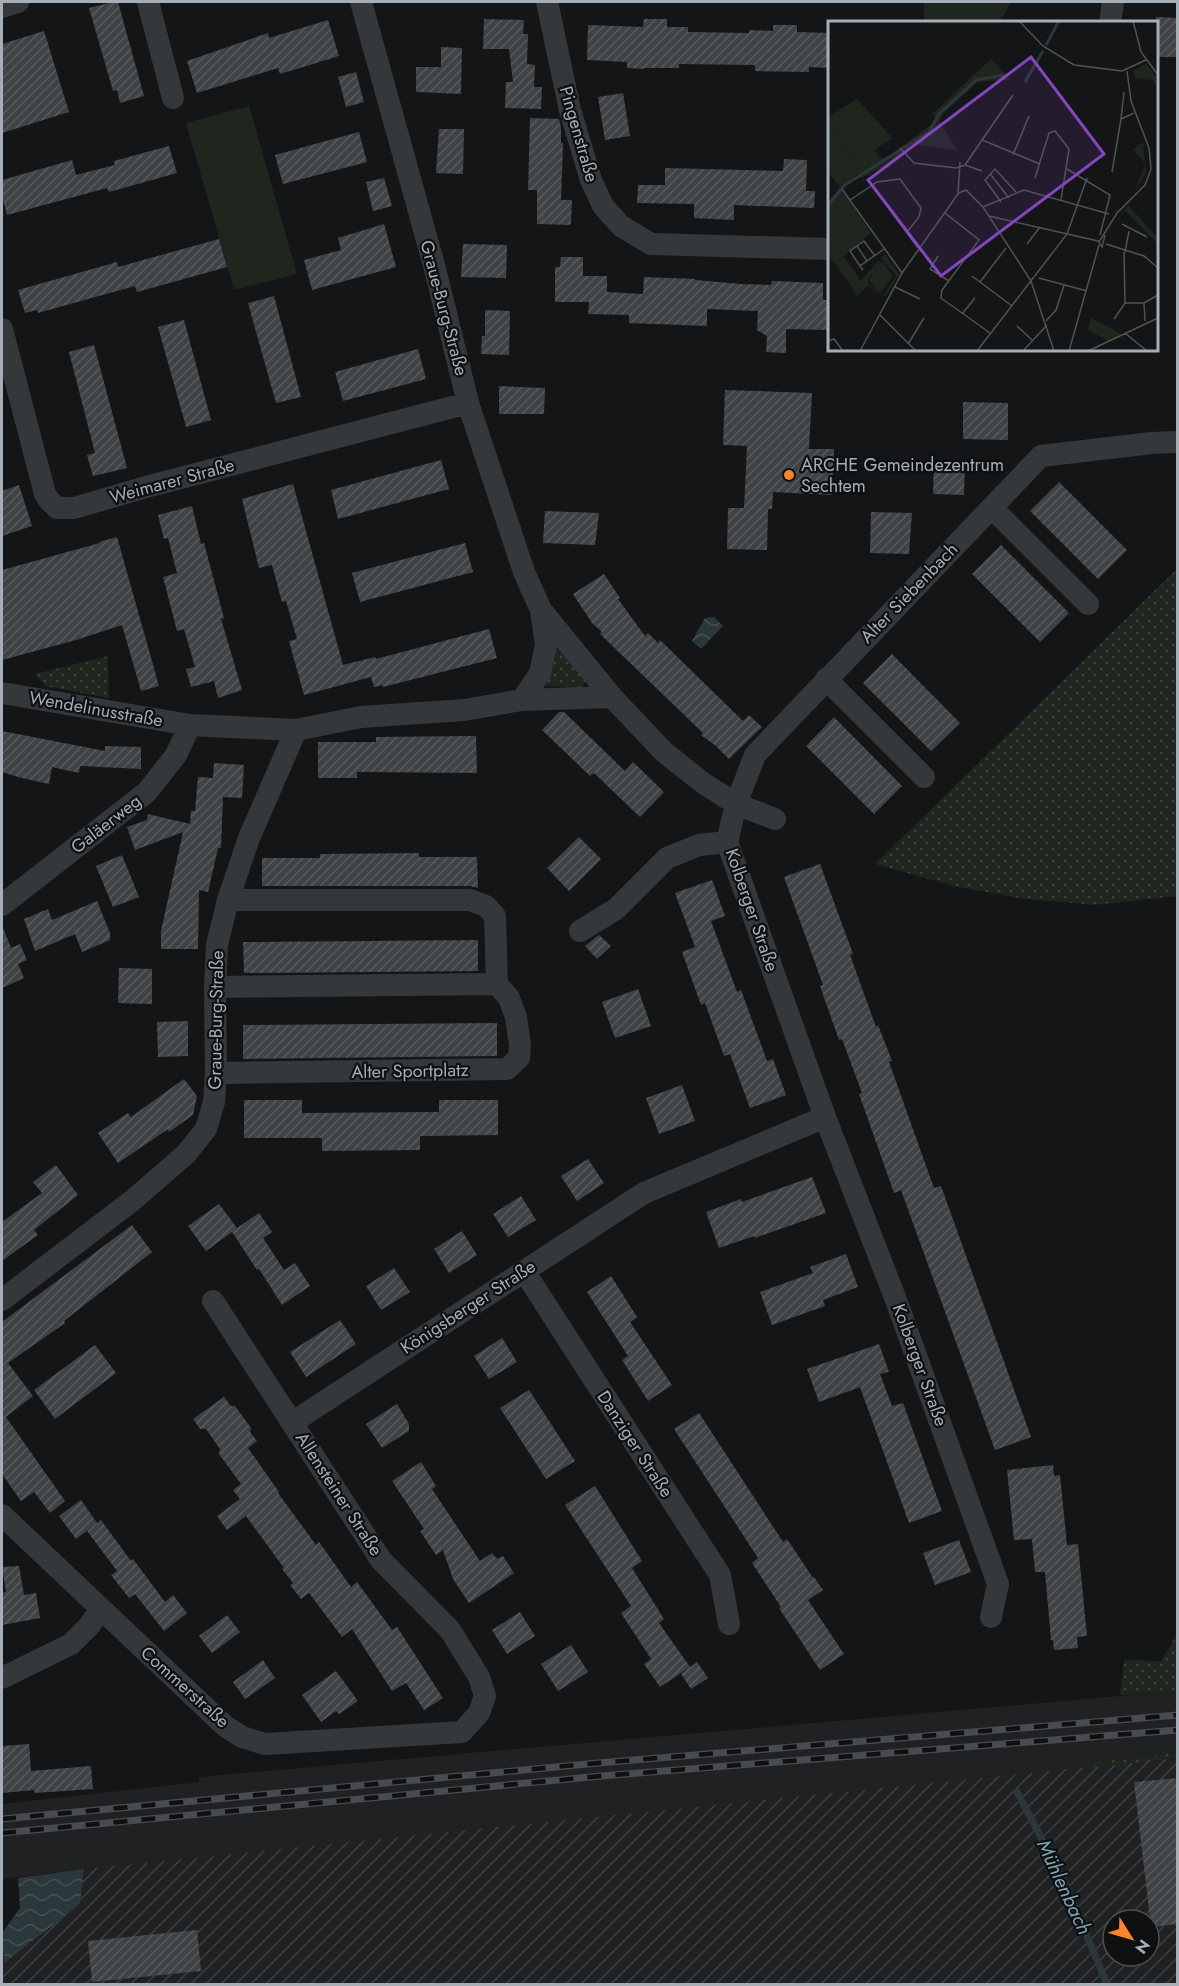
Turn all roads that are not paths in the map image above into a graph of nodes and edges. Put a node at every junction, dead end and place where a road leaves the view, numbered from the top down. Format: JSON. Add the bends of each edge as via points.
{"nodes":[{"id":1,"x":18,"y":2,"type":"edge"},
{"id":2,"x":148,"y":2,"type":"edge"},
{"id":3,"x":361,"y":2,"type":"edge"},
{"id":4,"x":547,"y":2,"type":"edge"},
{"id":5,"x":1113,"y":2,"type":"edge"},
{"id":6,"x":2,"y":8,"type":"edge"},
{"id":7,"x":1110,"y":21,"type":"edge"},
{"id":8,"x":173,"y":98,"type":"dead end"},
{"id":9,"x":828,"y":249,"type":"edge"},
{"id":10,"x":2,"y":329,"type":"edge"},
{"id":11,"x":468,"y":402,"type":"junction"},
{"id":12,"x":1178,"y":442,"type":"edge"},
{"id":13,"x":992,"y":507,"type":"junction"},
{"id":14,"x":1088,"y":604,"type":"dead end"},
{"id":15,"x":541,"y":610,"type":"junction"},
{"id":16,"x":826,"y":679,"type":"junction"},
{"id":17,"x":2,"y":693,"type":"edge"},
{"id":18,"x":612,"y":697,"type":"junction"},
{"id":19,"x":522,"y":700,"type":"junction"},
{"id":20,"x":190,"y":725,"type":"junction"},
{"id":21,"x":296,"y":730,"type":"junction"},
{"id":22,"x":924,"y":777,"type":"dead end"},
{"id":23,"x":736,"y":804,"type":"junction"},
{"id":24,"x":775,"y":819,"type":"dead end"},
{"id":25,"x":727,"y":842,"type":"junction"},
{"id":26,"x":228,"y":900,"type":"junction"},
{"id":27,"x":2,"y":905,"type":"edge"},
{"id":28,"x":580,"y":931,"type":"dead end"},
{"id":29,"x":497,"y":984,"type":"junction"},
{"id":30,"x":215,"y":987,"type":"junction"},
{"id":31,"x":216,"y":1073,"type":"junction"},
{"id":32,"x":825,"y":1117,"type":"junction"},
{"id":33,"x":524,"y":1271,"type":"junction"},
{"id":34,"x":2,"y":1300,"type":"edge"},
{"id":35,"x":213,"y":1301,"type":"dead end"},
{"id":36,"x":293,"y":1422,"type":"junction"},
{"id":37,"x":2,"y":1515,"type":"edge"},
{"id":38,"x":100,"y":1609,"type":"junction"},
{"id":39,"x":991,"y":1617,"type":"dead end"},
{"id":40,"x":729,"y":1624,"type":"dead end"},
{"id":41,"x":479,"y":1677,"type":"joint"},
{"id":42,"x":2,"y":1678,"type":"edge"}],
"edges":[{"from":1,"to":6,"type":"street"},
{"from":2,"to":8,"type":"street"},
{"from":3,"to":11,"type":"street","name":"Graue-Burg-Straße"},
{"from":4,"to":9,"type":"street","name":"Pingenstraße","via":[[570,110],[591,180],[603,206],[621,226],[651,244]]},
{"from":5,"to":7,"type":"street"},
{"from":10,"to":11,"type":"street","name":"Weimarer Straße","via":[[45,494],[57,508],[74,508]]},
{"from":11,"to":15,"type":"street","name":"Graue-Burg-Straße","via":[[524,572]]},
{"from":12,"to":13,"type":"street","name":"Alter Siebenbach","via":[[1041,456]]},
{"from":13,"to":14,"type":"street"},
{"from":13,"to":16,"type":"street","name":"Alter Siebenbach"},
{"from":15,"to":18,"type":"street","name":"Graue-Burg-Straße"},
{"from":15,"to":19,"type":"street","name":"Graue-Burg-Straße","via":[[546,645],[540,673]]},
{"from":16,"to":22,"type":"street"},
{"from":16,"to":23,"type":"street","name":"Alter Siebenbach","via":[[754,755]]},
{"from":17,"to":20,"type":"street","name":"Wendelinusstraße"},
{"from":18,"to":19,"type":"street"},
{"from":18,"to":23,"type":"street","name":"Graue-Burg-Straße","via":[[664,752]]},
{"from":19,"to":21,"type":"street","via":[[464,710],[361,717]]},
{"from":20,"to":21,"type":"street"},
{"from":20,"to":27,"type":"street","name":"Galäerweg","via":[[176,755],[147,792]]},
{"from":21,"to":26,"type":"street","name":"Graue-Burg-Straße","via":[[249,838]]},
{"from":23,"to":24,"type":"street","name":"Graue-Burg-Straße"},
{"from":23,"to":25,"type":"street","name":"Kolberger Straße"},
{"from":25,"to":28,"type":"street","via":[[699,845],[667,858],[616,909]]},
{"from":25,"to":32,"type":"street","name":"Kolberger Straße"},
{"from":26,"to":29,"type":"street","via":[[470,900],[486,906],[495,916]]},
{"from":26,"to":30,"type":"street","name":"Graue-Burg-Straße","via":[[217,945]]},
{"from":29,"to":30,"type":"street"},
{"from":29,"to":31,"type":"street","name":"Alter Sportplatz","via":[[510,998],[520,1045],[519,1058],[507,1069]]},
{"from":30,"to":31,"type":"street","name":"Graue-Burg-Straße"},
{"from":31,"to":34,"type":"street","name":"Graue-Burg-Straße","via":[[214,1102],[206,1129],[186,1155]]},
{"from":32,"to":33,"type":"street","name":"Königsberger Straße","via":[[644,1193]]},
{"from":32,"to":39,"type":"street","name":"Kolberger Straße","via":[[896,1300],[998,1584]]},
{"from":33,"to":36,"type":"street","name":"Königsberger Straße"},
{"from":33,"to":40,"type":"street","name":"Danziger Straße","via":[[720,1575]]},
{"from":35,"to":36,"type":"street","name":"Allensteiner Straße"},
{"from":36,"to":41,"type":"street","name":"Allensteiner Straße","via":[[381,1560],[450,1630]]},
{"from":37,"to":38,"type":"street","name":"Commerstraße"},
{"from":38,"to":41,"type":"street","name":"Commerstraße","via":[[225,1726],[264,1744],[462,1732],[479,1713],[484,1696]]},
{"from":38,"to":42,"type":"street","via":[[70,1644]]}]}
